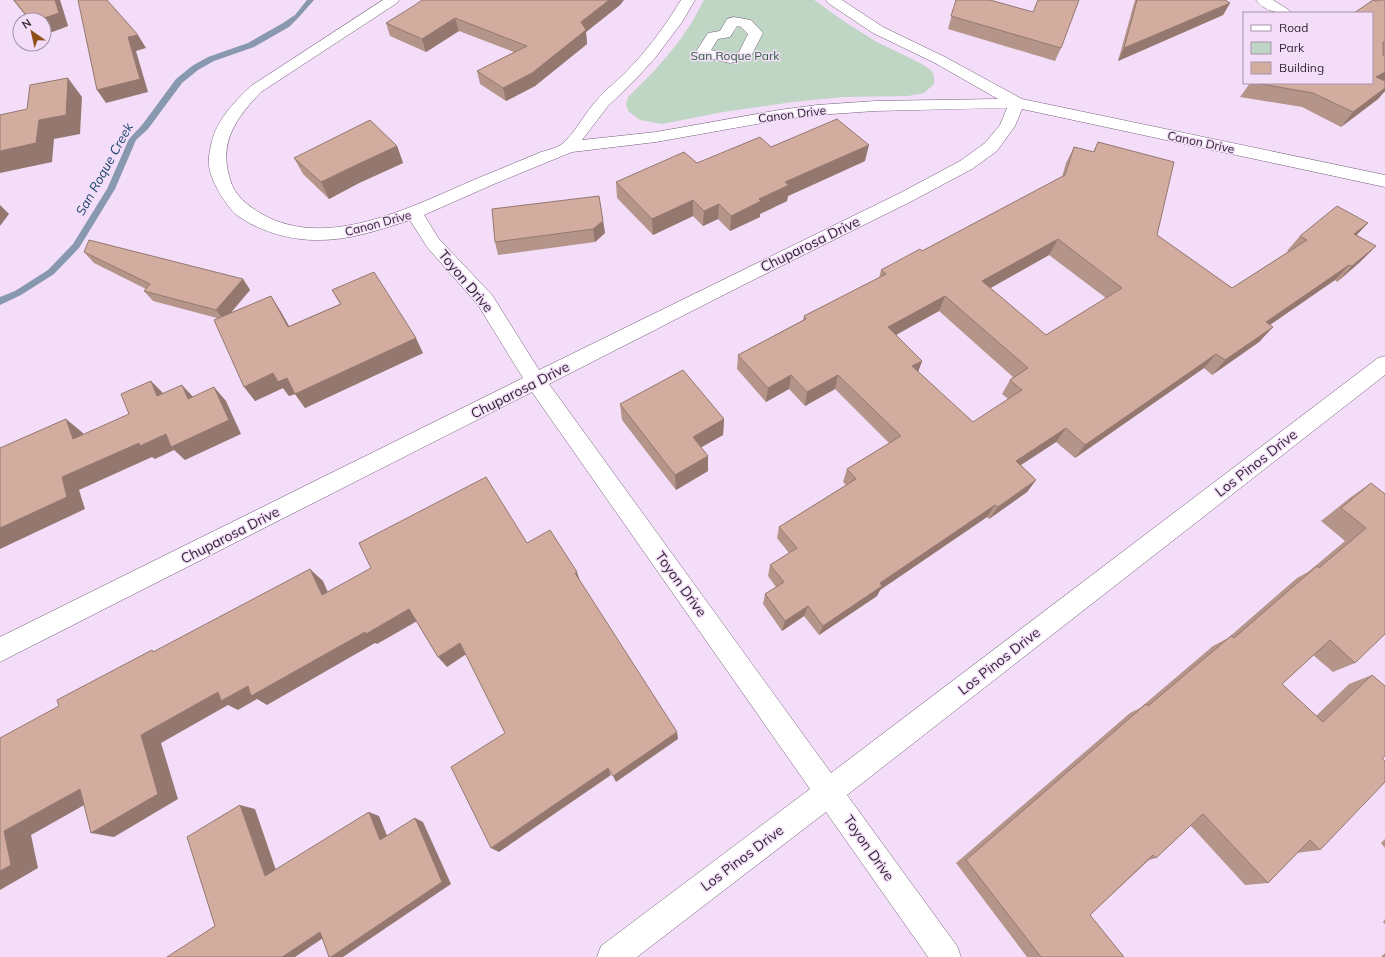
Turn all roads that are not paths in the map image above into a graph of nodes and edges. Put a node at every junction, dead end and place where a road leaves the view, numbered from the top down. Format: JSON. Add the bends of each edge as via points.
{"nodes":[{"id":1,"x":392,"y":0,"type":"edge"},
{"id":2,"x":688,"y":0,"type":"edge"},
{"id":3,"x":833,"y":0,"type":"edge"},
{"id":4,"x":1263,"y":0,"type":"edge"},
{"id":5,"x":1282,"y":12,"type":"edge"},
{"id":6,"x":1017,"y":103,"type":"junction"},
{"id":7,"x":569,"y":147,"type":"junction"},
{"id":8,"x":1385,"y":181,"type":"edge"},
{"id":9,"x":414,"y":213,"type":"junction"},
{"id":10,"x":1380,"y":376,"type":"edge"},
{"id":11,"x":536,"y":382,"type":"junction"},
{"id":12,"x":0,"y":650,"type":"edge"},
{"id":13,"x":830,"y":792,"type":"junction"},
{"id":14,"x":612,"y":957,"type":"edge"},
{"id":15,"x":946,"y":957,"type":"edge"}],
"edges":[{"from":1,"to":9,"type":"street","name":"Canon Drive","via":[[256,89],[227,123],[219,145],[218,164],[222,182],[243,211],[262,222],[286,230],[314,234],[341,233]]},
{"from":2,"to":7,"type":"street","via":[[650,55],[602,103]]},
{"from":3,"to":6,"type":"street","name":"Canon Drive","via":[[878,30],[940,60]]},
{"from":4,"to":5,"type":"street"},
{"from":6,"to":7,"type":"street","name":"Canon Drive","via":[[817,110],[656,137]]},
{"from":6,"to":8,"type":"street","name":"Canon Drive"},
{"from":6,"to":11,"type":"street","name":"Chuparosa Drive","via":[[1007,126],[991,146],[966,165]]},
{"from":7,"to":9,"type":"street","name":"Canon Drive"},
{"from":9,"to":11,"type":"street","name":"Toyon Drive","via":[[433,243],[485,300]]},
{"from":10,"to":13,"type":"street","name":"Los Pinos Drive"},
{"from":11,"to":12,"type":"street","name":"Chuparosa Drive"},
{"from":11,"to":13,"type":"street","name":"Toyon Drive"},
{"from":13,"to":14,"type":"street","name":"Los Pinos Drive"},
{"from":13,"to":15,"type":"street","name":"Toyon Drive"}]}
